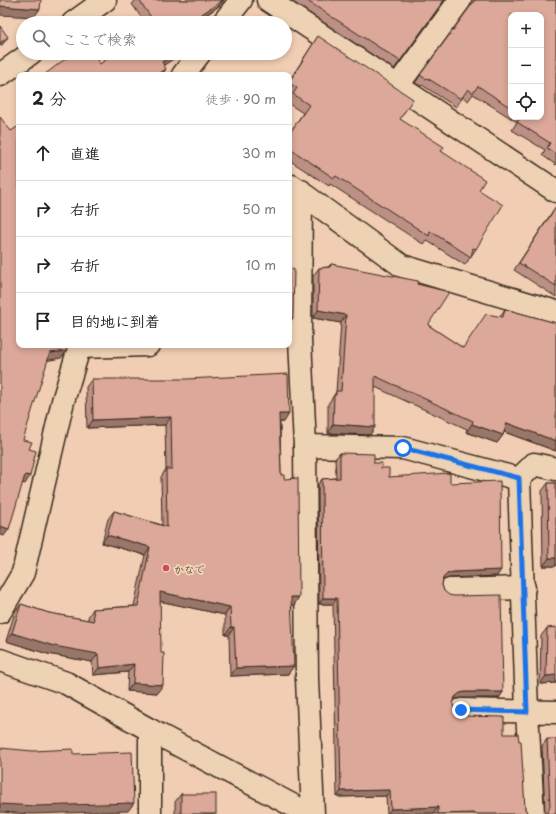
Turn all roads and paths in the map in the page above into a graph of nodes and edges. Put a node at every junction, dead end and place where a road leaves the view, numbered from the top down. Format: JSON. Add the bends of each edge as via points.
{"nodes":[{"id":1,"x":105,"y":0,"type":"edge"},
{"id":2,"x":241,"y":0,"type":"edge"},
{"id":3,"x":268,"y":0,"type":"edge"},
{"id":4,"x":460,"y":0,"type":"edge"},
{"id":5,"x":83,"y":16,"type":"edge"},
{"id":6,"x":228,"y":16,"type":"edge"},
{"id":7,"x":21,"y":60,"type":"edge"},
{"id":8,"x":195,"y":60,"type":"edge"},
{"id":9,"x":185,"y":72,"type":"edge"},
{"id":10,"x":0,"y":75,"type":"edge"},
{"id":11,"x":398,"y":85,"type":"junction"},
{"id":12,"x":295,"y":188,"type":"edge"},
{"id":13,"x":556,"y":191,"type":"edge"},
{"id":14,"x":556,"y":312,"type":"edge"},
{"id":15,"x":294,"y":340,"type":"edge"},
{"id":16,"x":79,"y":348,"type":"edge"},
{"id":17,"x":305,"y":446,"type":"junction"},
{"id":18,"x":556,"y":469,"type":"edge"},
{"id":19,"x":519,"y":478,"type":"junction"},
{"id":20,"x":524,"y":588,"type":"junction"},
{"id":21,"x":450,"y":590,"type":"dead end"},
{"id":22,"x":0,"y":612,"type":"edge"},
{"id":23,"x":0,"y":660,"type":"edge"},
{"id":24,"x":461,"y":710,"type":"dead end"},
{"id":25,"x":527,"y":712,"type":"junction"},
{"id":26,"x":556,"y":712,"type":"edge"},
{"id":27,"x":150,"y":730,"type":"junction"},
{"id":28,"x":150,"y":814,"type":"edge"},
{"id":29,"x":309,"y":814,"type":"edge"},
{"id":30,"x":313,"y":814,"type":"edge"},
{"id":31,"x":534,"y":814,"type":"edge"}],
"edges":[{"from":1,"to":5,"type":"street"},
{"from":2,"to":6,"type":"street"},
{"from":3,"to":11,"type":"street"},
{"from":4,"to":11,"type":"street"},
{"from":7,"to":10,"type":"street"},
{"from":8,"to":9,"type":"street"},
{"from":11,"to":13,"type":"street"},
{"from":12,"to":14,"type":"street","via":[[402,266]]},
{"from":12,"to":15,"type":"street"},
{"from":15,"to":17,"type":"street"},
{"from":16,"to":22,"type":"street","via":[[63,401],[23,573]]},
{"from":17,"to":19,"type":"street","via":[[403,448]]},
{"from":17,"to":30,"type":"street","via":[[307,679]]},
{"from":18,"to":19,"type":"street","via":[[534,464]]},
{"from":19,"to":20,"type":"street"},
{"from":20,"to":21,"type":"street"},
{"from":20,"to":25,"type":"street"},
{"from":23,"to":27,"type":"street","via":[[66,683]]},
{"from":24,"to":25,"type":"street"},
{"from":25,"to":26,"type":"street"},
{"from":25,"to":31,"type":"street"},
{"from":27,"to":28,"type":"street"},
{"from":27,"to":29,"type":"street"}]}
